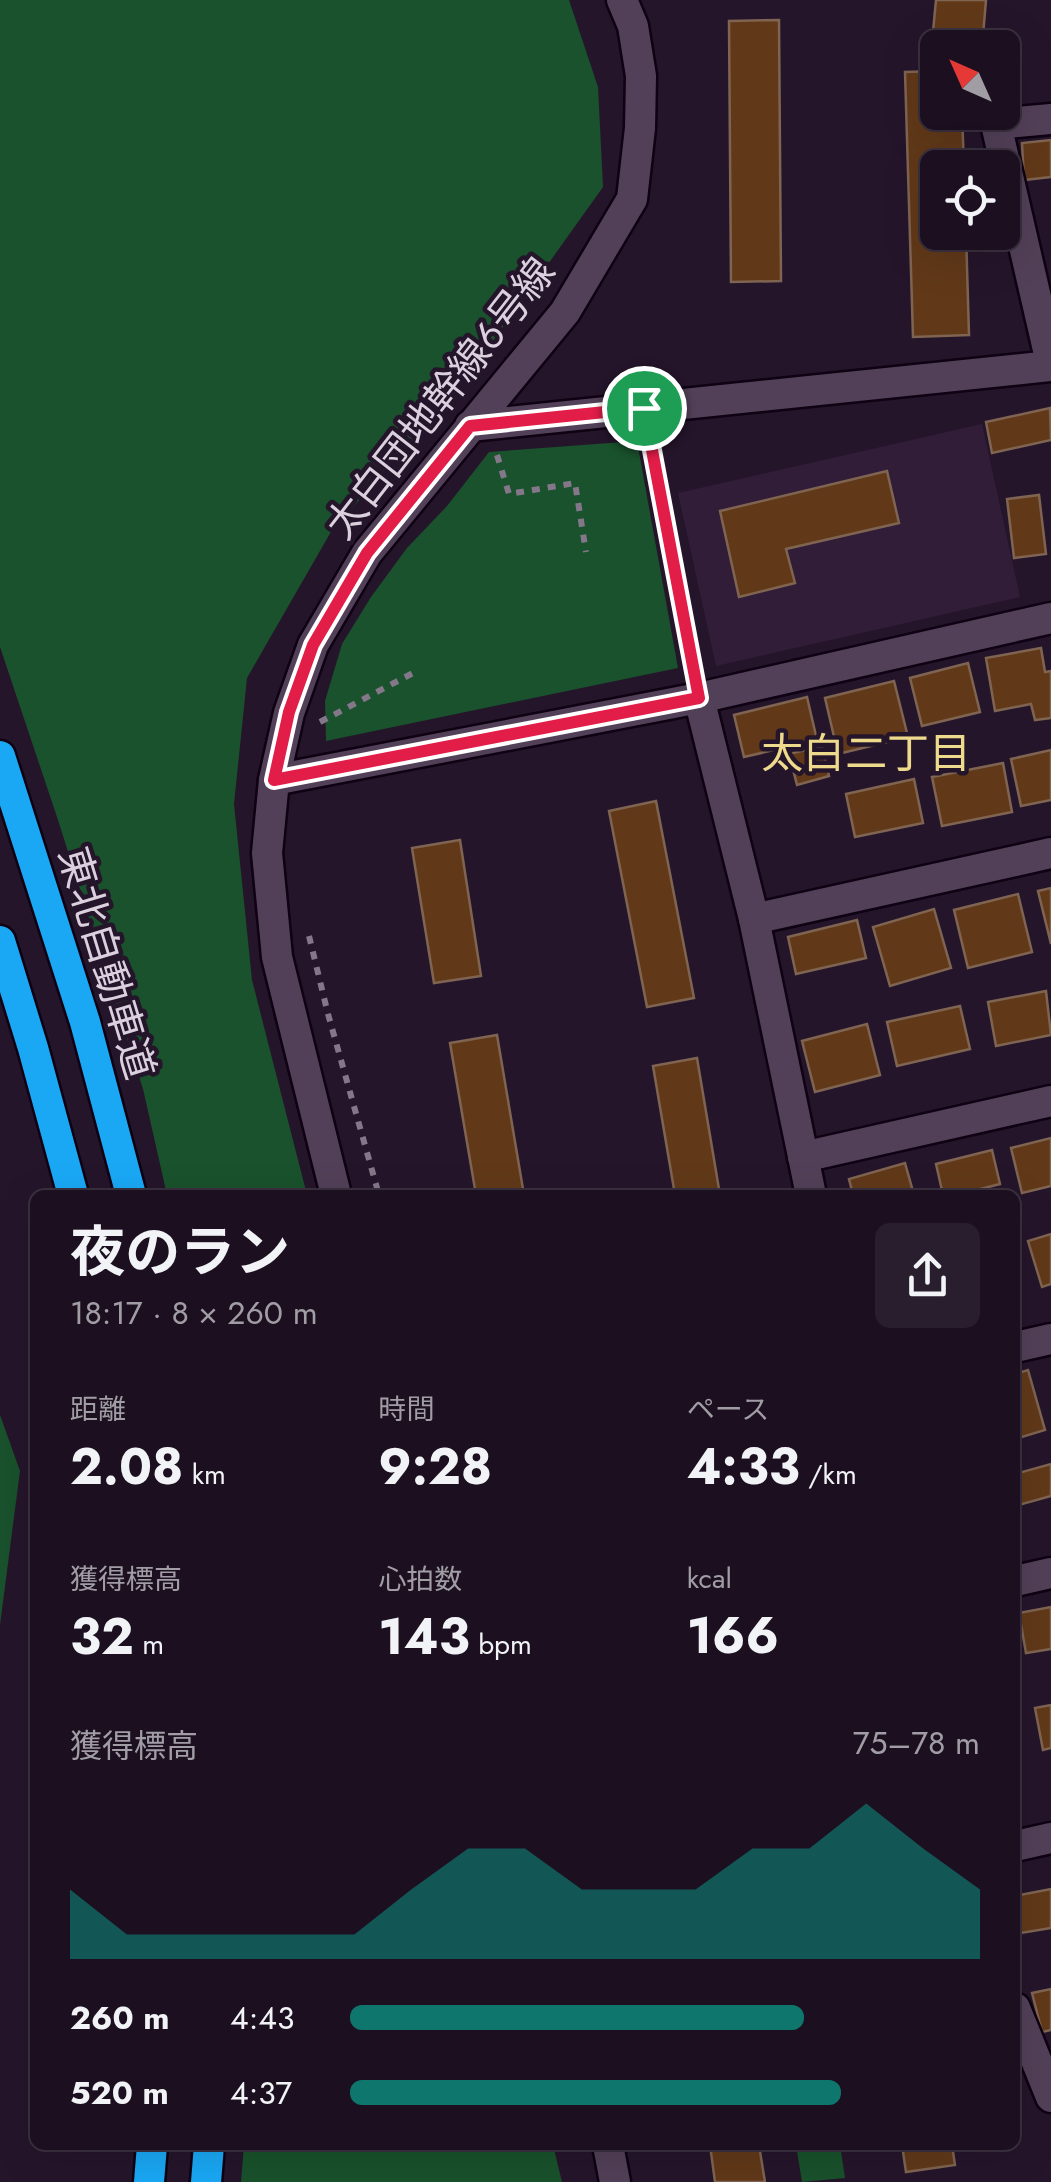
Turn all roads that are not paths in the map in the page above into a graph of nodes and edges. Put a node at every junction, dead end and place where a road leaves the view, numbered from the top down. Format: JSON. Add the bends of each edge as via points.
{"nodes":[{"id":1,"x":622,"y":0,"type":"edge"},
{"id":2,"x":1051,"y":118,"type":"edge"},
{"id":3,"x":1051,"y":364,"type":"edge"},
{"id":4,"x":470,"y":426,"type":"junction"},
{"id":5,"x":1051,"y":618,"type":"edge"},
{"id":6,"x":699,"y":698,"type":"junction"},
{"id":7,"x":0,"y":756,"type":"edge"},
{"id":8,"x":274,"y":780,"type":"junction"},
{"id":9,"x":1051,"y":853,"type":"edge"},
{"id":10,"x":754,"y":919,"type":"junction"},
{"id":11,"x":0,"y":941,"type":"edge"},
{"id":12,"x":1051,"y":1101,"type":"edge"},
{"id":13,"x":802,"y":1157,"type":"junction"},
{"id":14,"x":71,"y":1190,"type":"edge"},
{"id":15,"x":130,"y":1190,"type":"edge"},
{"id":16,"x":335,"y":1190,"type":"edge"},
{"id":17,"x":810,"y":1190,"type":"edge"},
{"id":18,"x":1051,"y":1339,"type":"edge"},
{"id":19,"x":1020,"y":1346,"type":"edge"},
{"id":20,"x":1051,"y":1573,"type":"edge"},
{"id":21,"x":1020,"y":1580,"type":"edge"},
{"id":22,"x":1051,"y":1838,"type":"edge"},
{"id":23,"x":1020,"y":1845,"type":"edge"},
{"id":24,"x":1020,"y":2020,"type":"edge"},
{"id":25,"x":1051,"y":2097,"type":"edge"},
{"id":26,"x":152,"y":2150,"type":"edge"},
{"id":27,"x":209,"y":2150,"type":"edge"},
{"id":28,"x":609,"y":2150,"type":"edge"},
{"id":29,"x":149,"y":2182,"type":"edge"},
{"id":30,"x":206,"y":2182,"type":"edge"},
{"id":31,"x":616,"y":2182,"type":"edge"}],
"edges":[{"from":1,"to":4,"type":"street","name":"太白団地幹線６号線","via":[[634,26],[641,76],[632,199],[565,312]]},
{"from":2,"to":3,"type":"street","via":[[996,124]]},
{"from":3,"to":4,"type":"street"},
{"from":4,"to":8,"type":"street","name":"太白団地幹線６号線","via":[[367,553],[313,645]]},
{"from":5,"to":6,"type":"street"},
{"from":6,"to":8,"type":"street"},
{"from":6,"to":10,"type":"street"},
{"from":7,"to":15,"type":"highway","name":"東北自動車道","via":[[85,1022]]},
{"from":8,"to":16,"type":"street","name":"太白団地幹線６号線","via":[[267,853],[277,957]]},
{"from":9,"to":10,"type":"street"},
{"from":10,"to":13,"type":"street"},
{"from":11,"to":14,"type":"highway"},
{"from":12,"to":13,"type":"street"},
{"from":13,"to":17,"type":"street"},
{"from":18,"to":19,"type":"street"},
{"from":20,"to":21,"type":"street"},
{"from":22,"to":23,"type":"street"},
{"from":24,"to":25,"type":"street"},
{"from":26,"to":29,"type":"highway"},
{"from":27,"to":30,"type":"highway"},
{"from":28,"to":31,"type":"street"}]}
